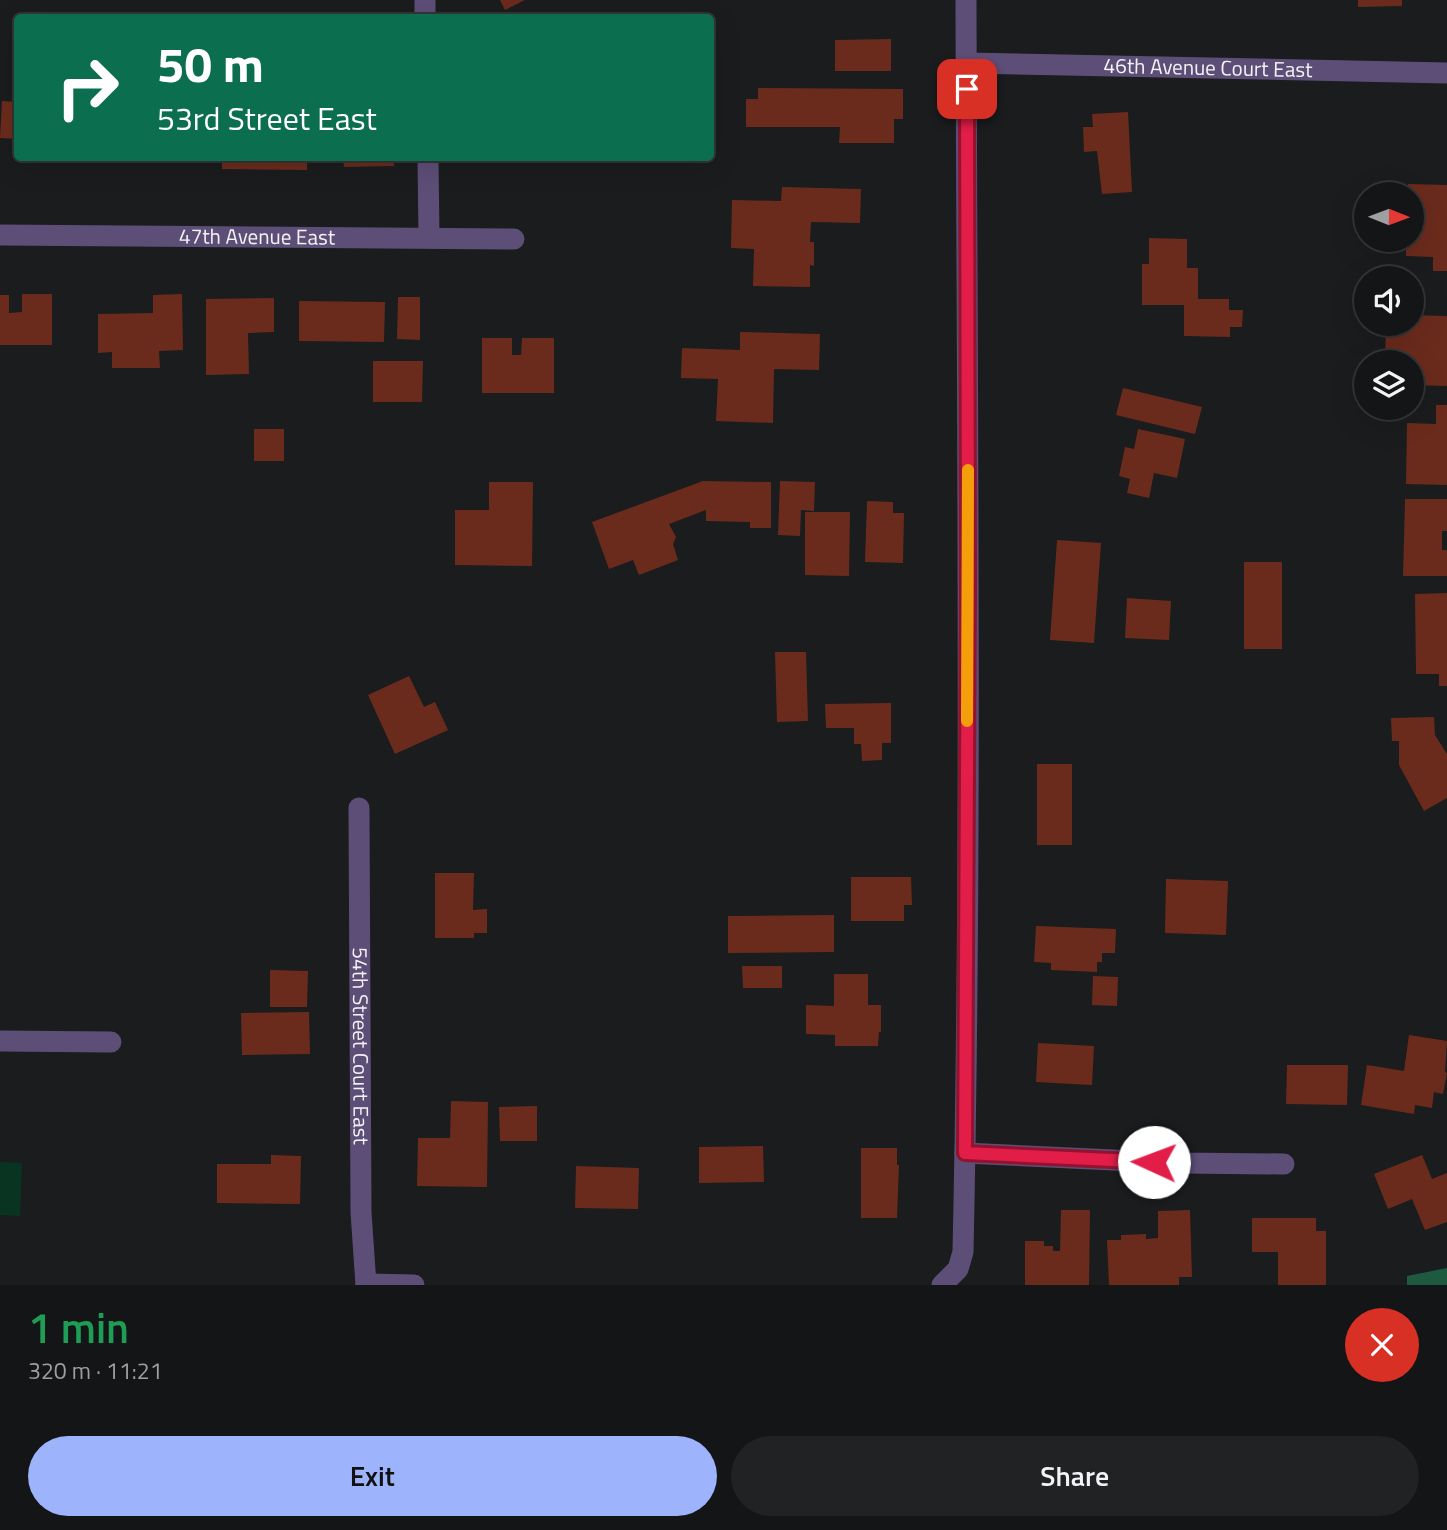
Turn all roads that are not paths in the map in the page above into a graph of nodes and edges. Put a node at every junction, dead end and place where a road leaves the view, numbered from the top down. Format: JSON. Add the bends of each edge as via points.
{"nodes":[{"id":1,"x":966,"y":0,"type":"edge"},
{"id":2,"x":966,"y":64,"type":"junction"},
{"id":3,"x":1447,"y":73,"type":"edge"},
{"id":4,"x":428,"y":161,"type":"edge"},
{"id":5,"x":0,"y":235,"type":"edge"},
{"id":6,"x":429,"y":239,"type":"junction"},
{"id":7,"x":514,"y":239,"type":"dead end"},
{"id":8,"x":359,"y":808,"type":"dead end"},
{"id":9,"x":0,"y":1041,"type":"edge"},
{"id":10,"x":110,"y":1042,"type":"dead end"},
{"id":11,"x":965,"y":1153,"type":"junction"},
{"id":12,"x":1284,"y":1164,"type":"dead end"},
{"id":13,"x":944,"y":1283,"type":"edge"},
{"id":14,"x":366,"y":1284,"type":"edge"},
{"id":15,"x":414,"y":1285,"type":"edge"}],
"edges":[{"from":1,"to":2,"type":"street"},
{"from":2,"to":3,"type":"street","name":"46th Avenue Court East"},
{"from":2,"to":11,"type":"street"},
{"from":4,"to":6,"type":"street"},
{"from":5,"to":6,"type":"street","name":"47th Avenue East"},
{"from":6,"to":7,"type":"street","name":"47th Avenue East"},
{"from":8,"to":14,"type":"street","name":"54th Street Court East","via":[[361,1212]]},
{"from":9,"to":10,"type":"street"},
{"from":11,"to":12,"type":"street"},
{"from":11,"to":13,"type":"street","via":[[963,1252],[958,1269]]},
{"from":14,"to":15,"type":"street"}]}
